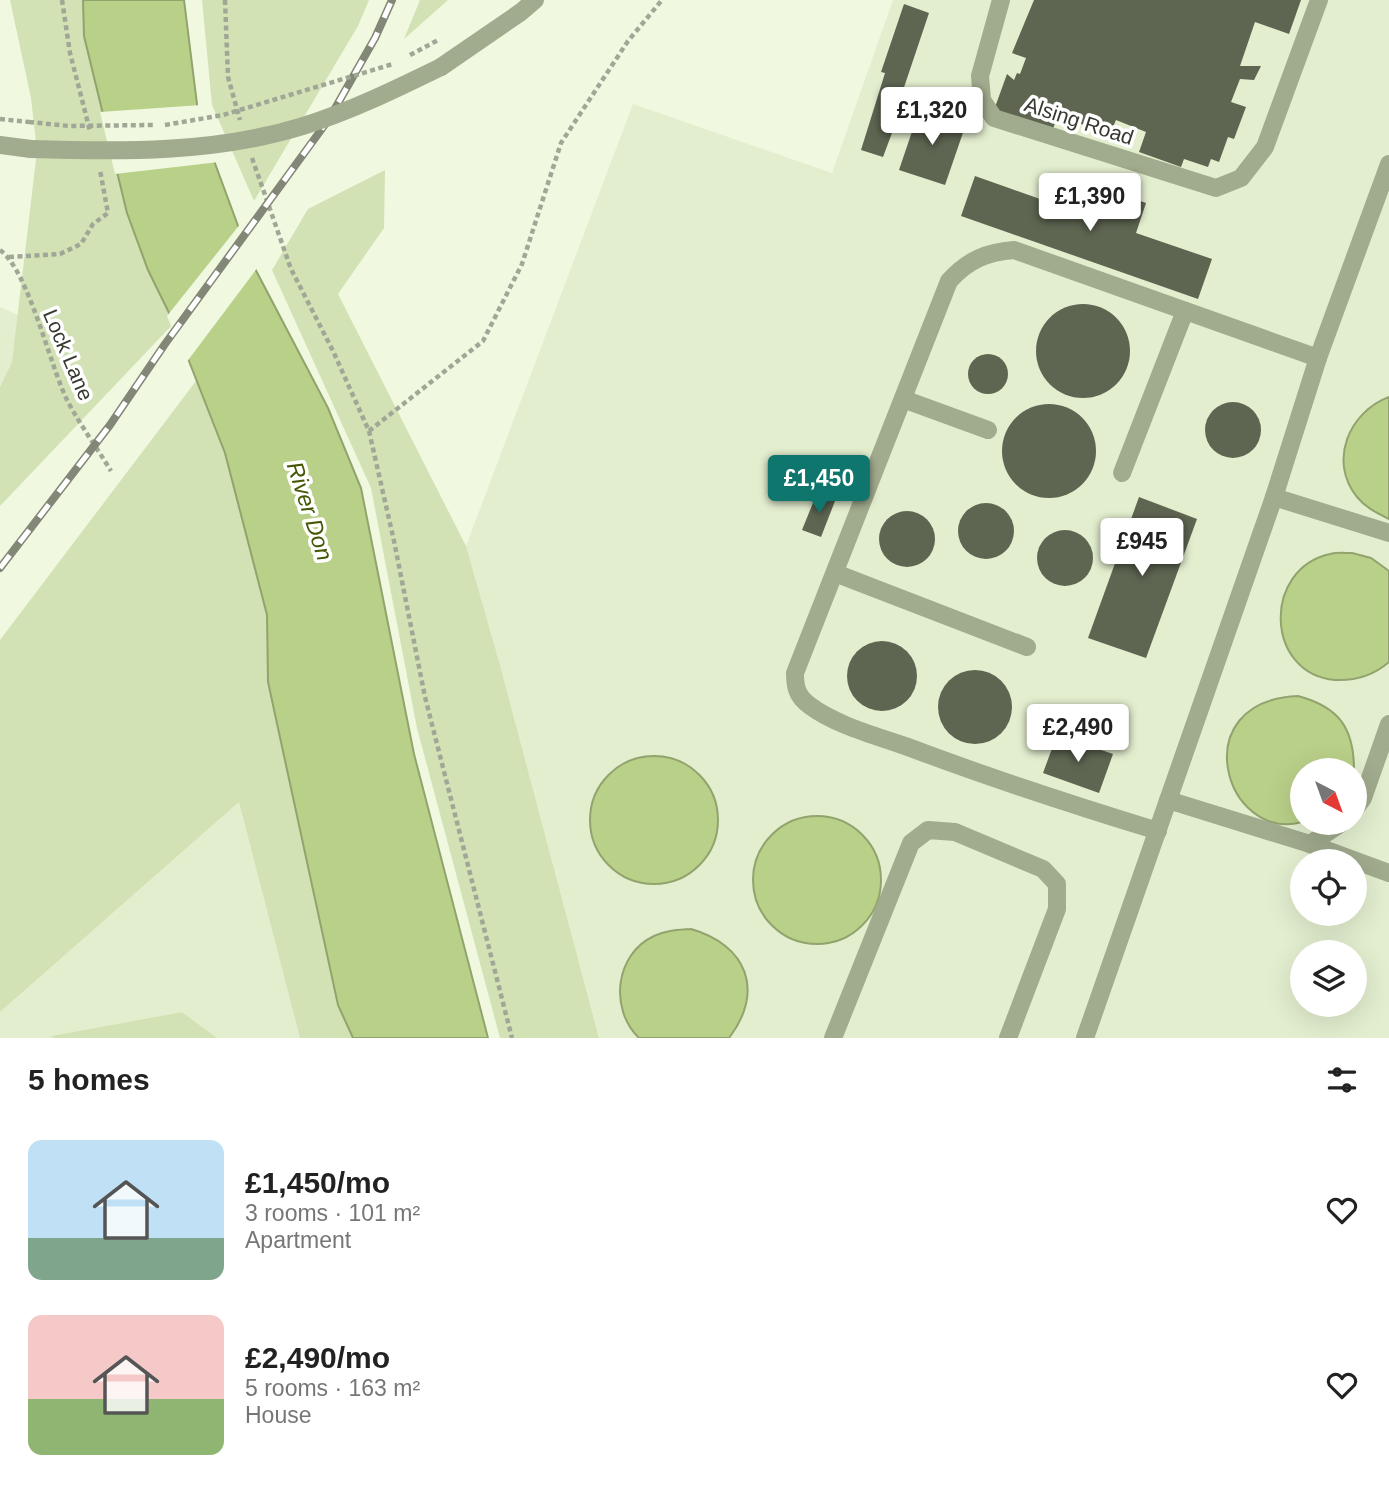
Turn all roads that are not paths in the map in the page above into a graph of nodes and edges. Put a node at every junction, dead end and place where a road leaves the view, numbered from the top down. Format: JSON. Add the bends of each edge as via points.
{"nodes":[{"id":1,"x":535,"y":0,"type":"edge"},
{"id":2,"x":1002,"y":0,"type":"edge"},
{"id":3,"x":1319,"y":0,"type":"edge"},
{"id":4,"x":0,"y":145,"type":"edge"},
{"id":5,"x":1389,"y":164,"type":"edge"},
{"id":6,"x":1185,"y":311,"type":"junction"},
{"id":7,"x":1318,"y":358,"type":"junction"},
{"id":8,"x":903,"y":399,"type":"junction"},
{"id":9,"x":988,"y":430,"type":"dead end"},
{"id":10,"x":1122,"y":473,"type":"dead end"},
{"id":11,"x":1274,"y":497,"type":"junction"},
{"id":12,"x":1389,"y":533,"type":"edge"},
{"id":13,"x":835,"y":573,"type":"junction"},
{"id":14,"x":1027,"y":647,"type":"dead end"},
{"id":15,"x":1389,"y":724,"type":"edge"},
{"id":16,"x":1367,"y":787,"type":"edge"},
{"id":17,"x":1168,"y":800,"type":"junction"},
{"id":18,"x":1157,"y":831,"type":"junction"},
{"id":19,"x":1324,"y":835,"type":"edge"},
{"id":20,"x":1310,"y":845,"type":"junction"},
{"id":21,"x":1389,"y":873,"type":"edge"},
{"id":22,"x":833,"y":1038,"type":"edge"},
{"id":23,"x":1008,"y":1038,"type":"edge"},
{"id":24,"x":1085,"y":1038,"type":"edge"}],
"edges":[{"from":1,"to":4,"type":"street","bridge":true,"via":[[441,67],[374,100],[301,127],[230,142],[153,150]]},
{"from":2,"to":3,"type":"street","name":"Alsing Road","via":[[980,76],[982,100],[994,118],[1216,188],[1241,178],[1265,147]]},
{"from":5,"to":7,"type":"street"},
{"from":6,"to":7,"type":"street"},
{"from":6,"to":8,"type":"street","via":[[1014,250],[979,256],[949,281]]},
{"from":6,"to":10,"type":"street"},
{"from":7,"to":11,"type":"street"},
{"from":8,"to":9,"type":"street"},
{"from":8,"to":13,"type":"street"},
{"from":11,"to":12,"type":"street"},
{"from":11,"to":17,"type":"street"},
{"from":13,"to":14,"type":"street"},
{"from":13,"to":18,"type":"street","via":[[795,673],[798,694],[810,706],[845,724],[1007,784]]},
{"from":15,"to":16,"type":"street"},
{"from":17,"to":18,"type":"street"},
{"from":17,"to":20,"type":"street"},
{"from":18,"to":24,"type":"street"},
{"from":19,"to":20,"type":"street"},
{"from":20,"to":21,"type":"street"},
{"from":22,"to":23,"type":"street","via":[[911,843],[928,830],[955,832],[1044,869],[1057,884],[1057,909]]}]}
